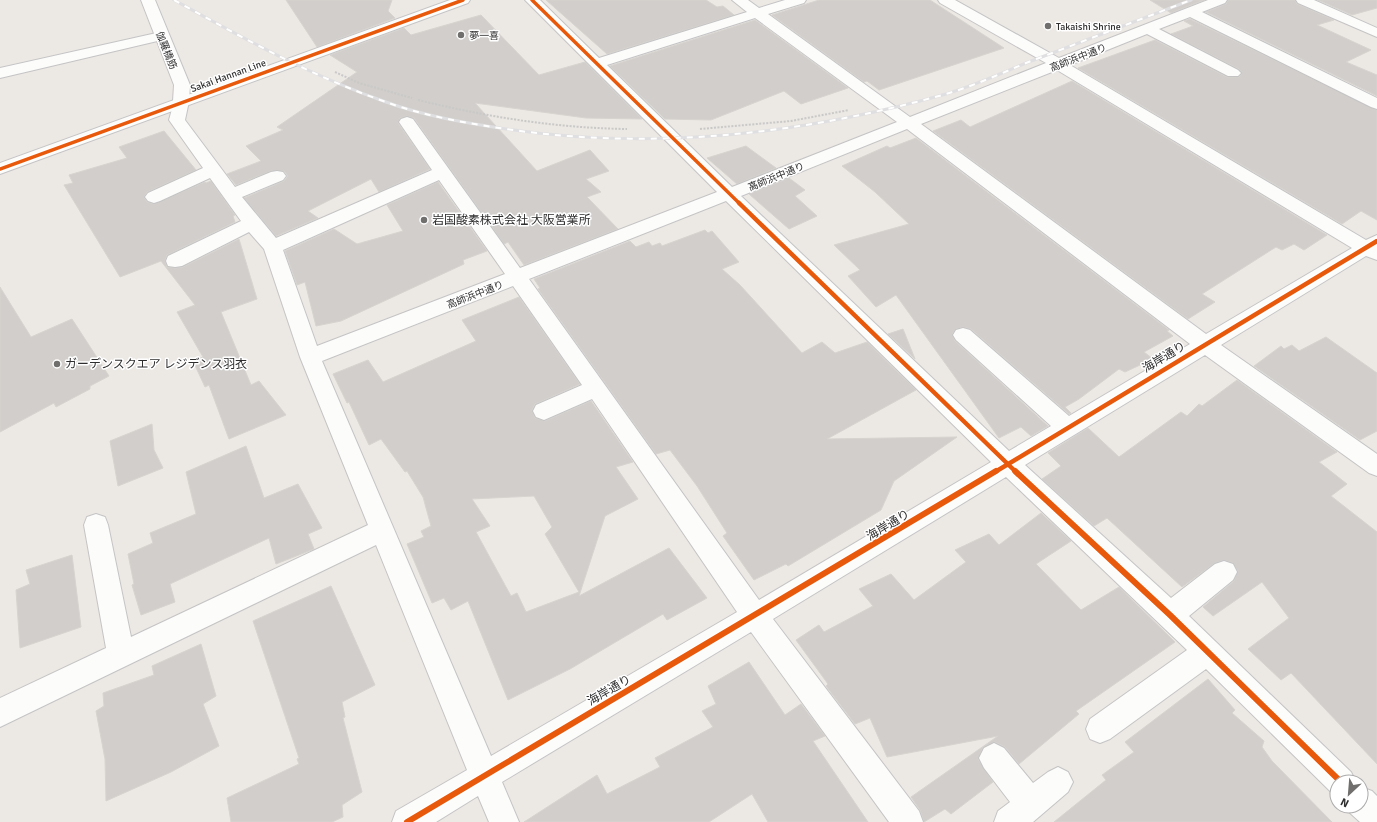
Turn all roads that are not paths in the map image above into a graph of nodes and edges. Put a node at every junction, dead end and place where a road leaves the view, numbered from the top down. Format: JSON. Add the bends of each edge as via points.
{"nodes":[{"id":1,"x":148,"y":0,"type":"edge"},
{"id":2,"x":463,"y":0,"type":"edge"},
{"id":3,"x":532,"y":0,"type":"edge"},
{"id":4,"x":739,"y":0,"type":"edge"},
{"id":5,"x":799,"y":0,"type":"edge"},
{"id":6,"x":945,"y":0,"type":"edge"},
{"id":7,"x":1220,"y":0,"type":"edge"},
{"id":8,"x":1303,"y":0,"type":"edge"},
{"id":9,"x":433,"y":4,"type":"edge"},
{"id":10,"x":1191,"y":12,"type":"junction"},
{"id":11,"x":757,"y":13,"type":"junction"},
{"id":12,"x":1148,"y":29,"type":"junction"},
{"id":13,"x":1377,"y":33,"type":"edge"},
{"id":14,"x":161,"y":36,"type":"junction"},
{"id":15,"x":598,"y":63,"type":"junction"},
{"id":16,"x":1058,"y":64,"type":"junction"},
{"id":17,"x":0,"y":73,"type":"edge"},
{"id":18,"x":1233,"y":73,"type":"dead end"},
{"id":19,"x":181,"y":102,"type":"junction"},
{"id":20,"x":1377,"y":104,"type":"edge"},
{"id":21,"x":407,"y":122,"type":"dead end"},
{"id":22,"x":909,"y":123,"type":"junction"},
{"id":23,"x":0,"y":169,"type":"edge"},
{"id":24,"x":213,"y":170,"type":"junction"},
{"id":25,"x":442,"y":172,"type":"junction"},
{"id":26,"x":277,"y":176,"type":"dead end"},
{"id":27,"x":729,"y":194,"type":"junction"},
{"id":28,"x":231,"y":195,"type":"junction"},
{"id":29,"x":154,"y":197,"type":"dead end"},
{"id":30,"x":252,"y":223,"type":"junction"},
{"id":31,"x":274,"y":248,"type":"junction"},
{"id":32,"x":1373,"y":248,"type":"edge"},
{"id":33,"x":175,"y":260,"type":"dead end"},
{"id":34,"x":518,"y":277,"type":"junction"},
{"id":35,"x":963,"y":335,"type":"dead end"},
{"id":36,"x":1204,"y":344,"type":"junction"},
{"id":37,"x":310,"y":357,"type":"junction"},
{"id":38,"x":596,"y":388,"type":"junction"},
{"id":39,"x":544,"y":411,"type":"dead end"},
{"id":40,"x":1067,"y":427,"type":"junction"},
{"id":41,"x":1375,"y":463,"type":"edge"},
{"id":42,"x":1008,"y":464,"type":"junction"},
{"id":43,"x":96,"y":525,"type":"dead end"},
{"id":44,"x":382,"y":530,"type":"junction"},
{"id":45,"x":1224,"y":572,"type":"dead end"},
{"id":46,"x":1170,"y":615,"type":"junction"},
{"id":47,"x":755,"y":616,"type":"junction"},
{"id":48,"x":1207,"y":652,"type":"junction"},
{"id":49,"x":121,"y":655,"type":"junction"},
{"id":50,"x":0,"y":713,"type":"edge"},
{"id":51,"x":1100,"y":729,"type":"dead end"},
{"id":52,"x":994,"y":758,"type":"dead end"},
{"id":53,"x":1333,"y":774,"type":"edge"},
{"id":54,"x":484,"y":776,"type":"junction"},
{"id":55,"x":1058,"y":782,"type":"dead end"},
{"id":56,"x":1369,"y":810,"type":"edge"},
{"id":57,"x":1020,"y":813,"type":"edge"},
{"id":58,"x":1377,"y":817,"type":"edge"},
{"id":59,"x":407,"y":822,"type":"edge"},
{"id":60,"x":504,"y":822,"type":"edge"},
{"id":61,"x":908,"y":822,"type":"edge"}],
"edges":[{"from":1,"to":14,"type":"street","name":"伽羅橋筋"},
{"from":2,"to":9,"type":"street","name":"Sakai Hannan Line"},
{"from":3,"to":15,"type":"street"},
{"from":4,"to":11,"type":"street"},
{"from":5,"to":11,"type":"street"},
{"from":6,"to":16,"type":"street"},
{"from":7,"to":10,"type":"street","name":"高師浜中通り"},
{"from":8,"to":13,"type":"street"},
{"from":9,"to":19,"type":"street","name":"Sakai Hannan Line"},
{"from":10,"to":12,"type":"street","name":"高師浜中通り"},
{"from":10,"to":20,"type":"street"},
{"from":11,"to":15,"type":"street"},
{"from":11,"to":22,"type":"street"},
{"from":12,"to":16,"type":"street","name":"高師浜中通り"},
{"from":12,"to":18,"type":"street"},
{"from":14,"to":17,"type":"street"},
{"from":14,"to":19,"type":"street","name":"伽羅橋筋","via":[[182,85]]},
{"from":15,"to":27,"type":"street"},
{"from":16,"to":22,"type":"street","name":"高師浜中通り"},
{"from":16,"to":32,"type":"street"},
{"from":19,"to":23,"type":"street","name":"Sakai Hannan Line"},
{"from":19,"to":24,"type":"street","name":"伽羅橋筋","via":[[177,120]]},
{"from":21,"to":25,"type":"street"},
{"from":22,"to":27,"type":"street","name":"高師浜中通り"},
{"from":22,"to":36,"type":"street"},
{"from":24,"to":28,"type":"street","name":"伽羅橋筋"},
{"from":24,"to":29,"type":"street"},
{"from":25,"to":31,"type":"street"},
{"from":25,"to":34,"type":"street"},
{"from":26,"to":28,"type":"street"},
{"from":27,"to":34,"type":"street","name":"高師浜中通り"},
{"from":27,"to":42,"type":"street"},
{"from":28,"to":30,"type":"street","name":"伽羅橋筋"},
{"from":30,"to":31,"type":"street","name":"伽羅橋筋"},
{"from":30,"to":33,"type":"street"},
{"from":31,"to":37,"type":"street"},
{"from":32,"to":36,"type":"street","name":"海岸通り"},
{"from":34,"to":37,"type":"street","name":"高師浜中通り"},
{"from":34,"to":38,"type":"street"},
{"from":35,"to":40,"type":"street"},
{"from":36,"to":40,"type":"street","name":"海岸通り"},
{"from":36,"to":41,"type":"street"},
{"from":37,"to":44,"type":"street"},
{"from":38,"to":39,"type":"street"},
{"from":38,"to":47,"type":"street"},
{"from":40,"to":42,"type":"street","name":"海岸通り"},
{"from":42,"to":46,"type":"street"},
{"from":42,"to":47,"type":"street","name":"海岸通り"},
{"from":43,"to":49,"type":"street"},
{"from":44,"to":49,"type":"street"},
{"from":44,"to":54,"type":"street"},
{"from":45,"to":46,"type":"street"},
{"from":46,"to":48,"type":"street"},
{"from":47,"to":54,"type":"street","name":"海岸通り"},
{"from":47,"to":61,"type":"street"},
{"from":48,"to":51,"type":"street"},
{"from":48,"to":53,"type":"street"},
{"from":49,"to":50,"type":"street"},
{"from":52,"to":57,"type":"street"},
{"from":54,"to":59,"type":"street","name":"海岸通り"},
{"from":54,"to":60,"type":"street"},
{"from":55,"to":57,"type":"street"},
{"from":56,"to":58,"type":"street"}]}
